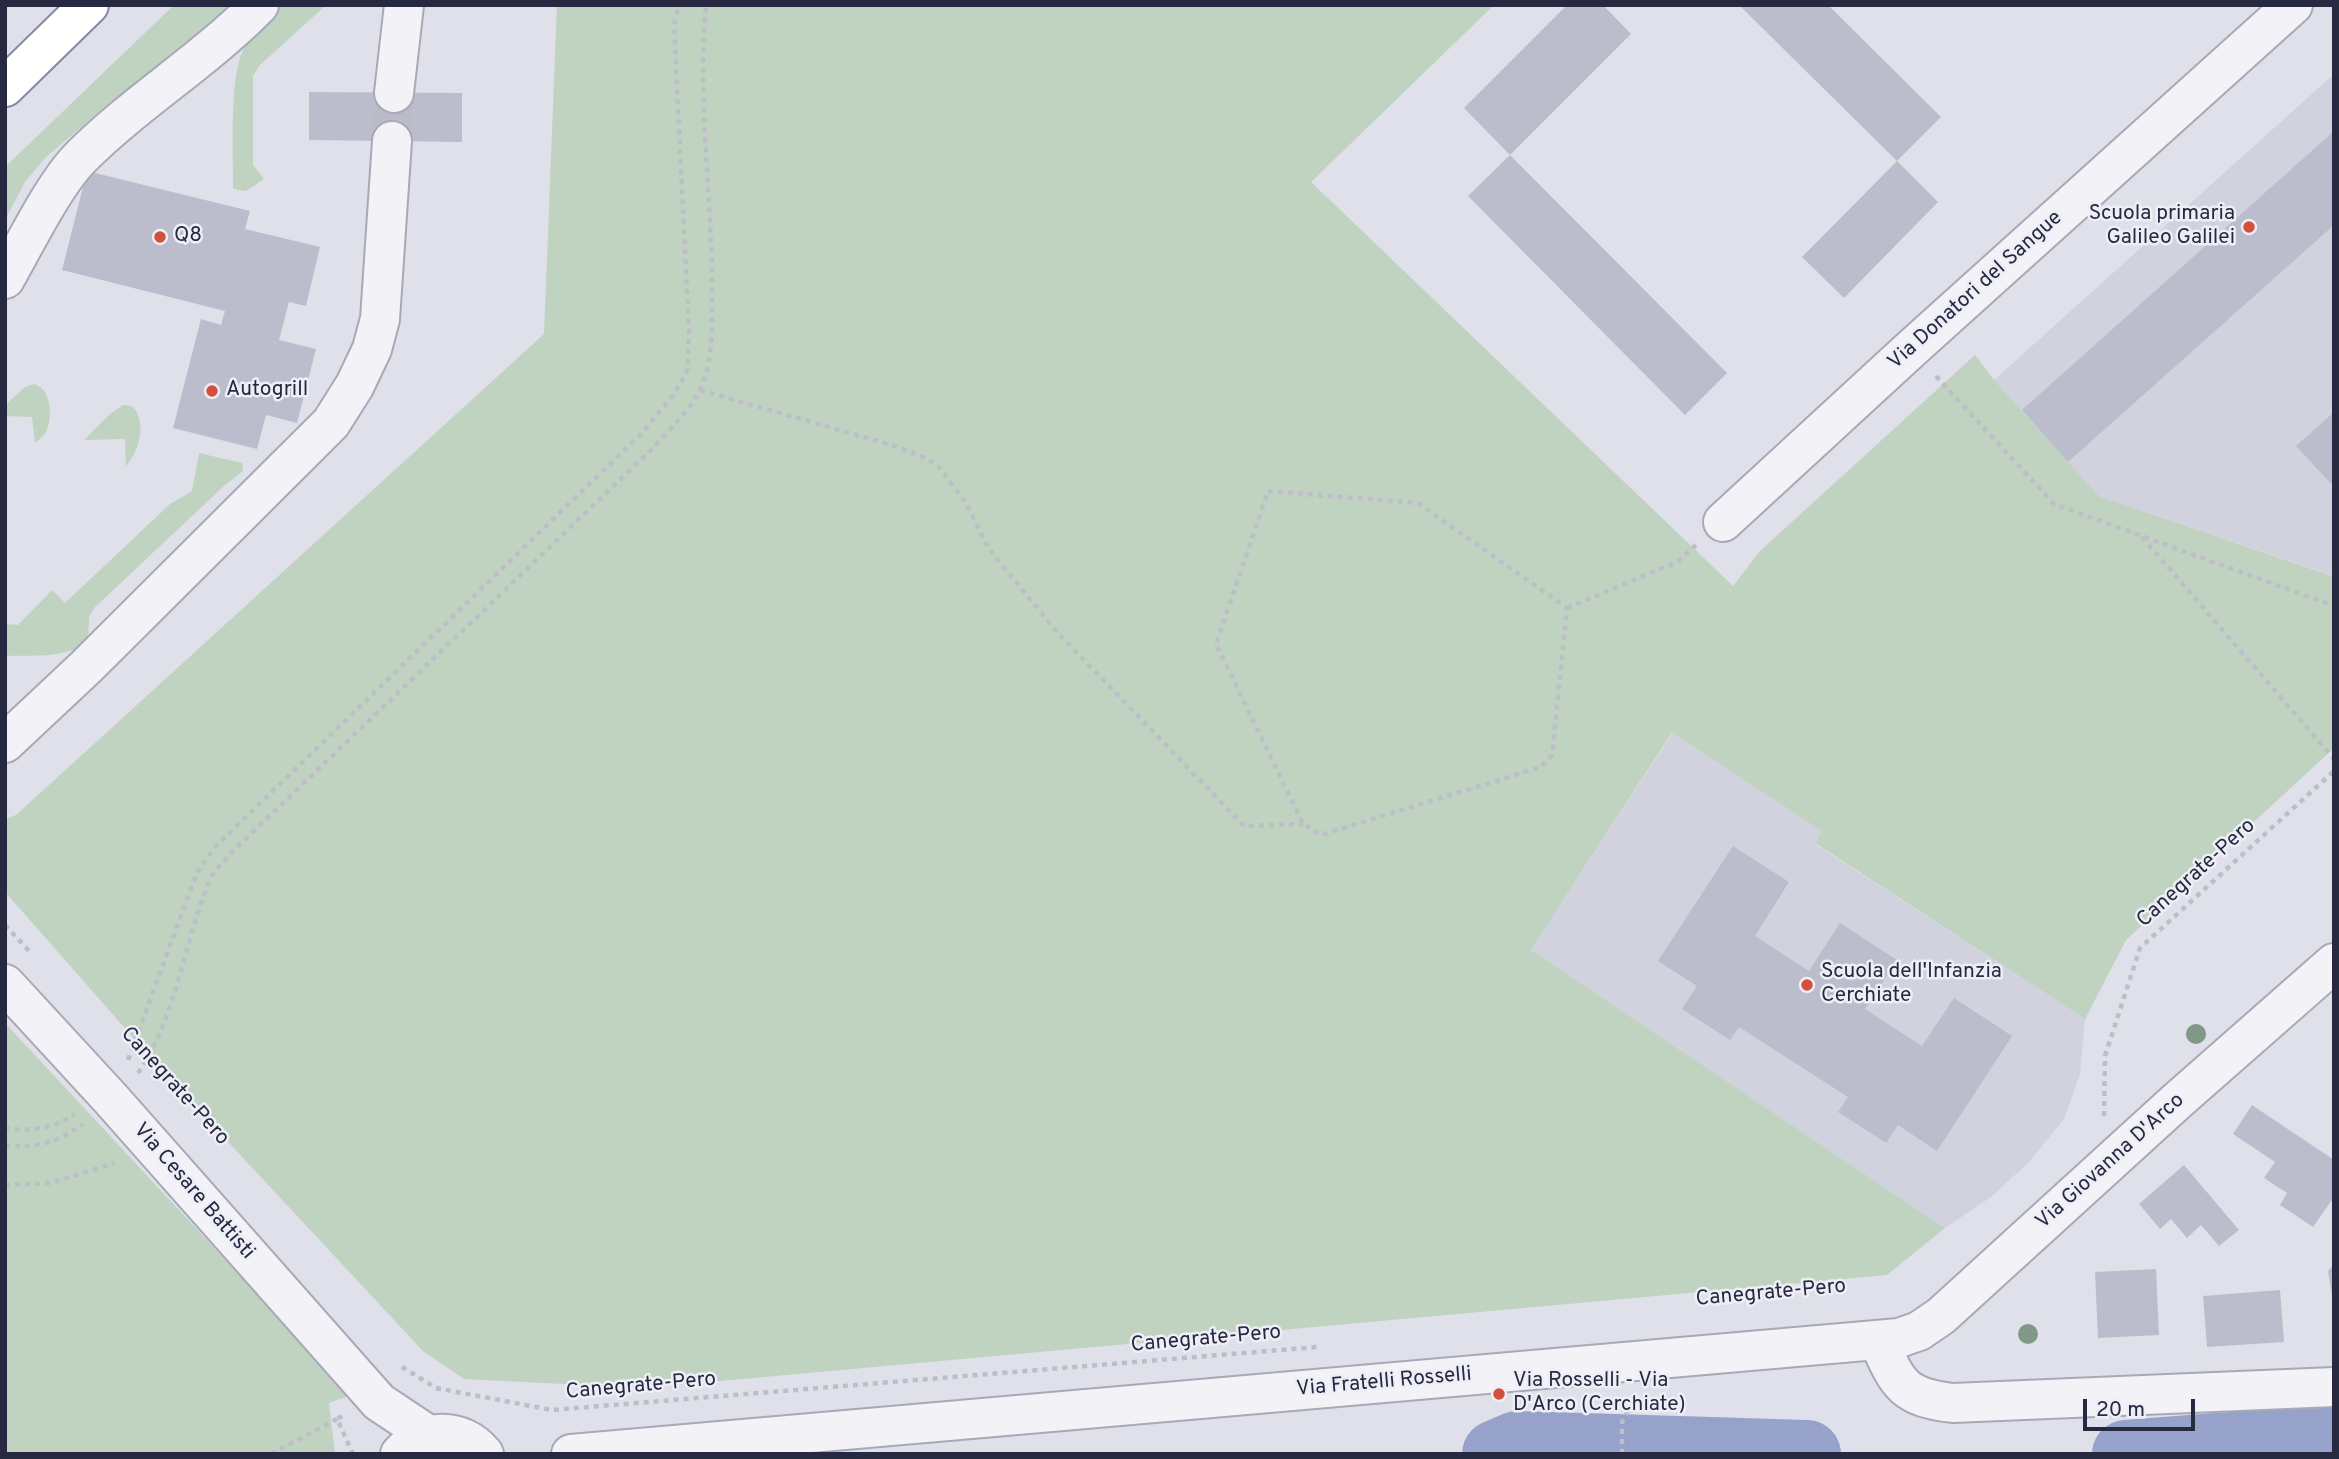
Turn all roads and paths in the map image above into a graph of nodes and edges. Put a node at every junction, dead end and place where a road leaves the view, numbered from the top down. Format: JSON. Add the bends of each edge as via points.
{"nodes":[{"id":1,"x":89,"y":5,"type":"edge"},
{"id":2,"x":259,"y":5,"type":"edge"},
{"id":3,"x":404,"y":5,"type":"edge"},
{"id":4,"x":679,"y":5,"type":"edge"},
{"id":5,"x":706,"y":5,"type":"edge"},
{"id":6,"x":2293,"y":5,"type":"edge"},
{"id":7,"x":5,"y":87,"type":"edge"},
{"id":8,"x":394,"y":93,"type":"tunnel mouth"},
{"id":9,"x":392,"y":141,"type":"tunnel mouth"},
{"id":10,"x":5,"y":279,"type":"edge"},
{"id":11,"x":1911,"y":349,"type":"junction"},
{"id":12,"x":700,"y":390,"type":"junction"},
{"id":13,"x":1723,"y":522,"type":"joint"},
{"id":14,"x":2141,"y":536,"type":"junction"},
{"id":15,"x":2334,"y":606,"type":"edge"},
{"id":16,"x":1567,"y":608,"type":"junction"},
{"id":17,"x":5,"y":743,"type":"edge"},
{"id":18,"x":2334,"y":759,"type":"edge"},
{"id":19,"x":2334,"y":771,"type":"edge"},
{"id":20,"x":1303,"y":824,"type":"junction"},
{"id":21,"x":5,"y":925,"type":"edge"},
{"id":22,"x":2334,"y":963,"type":"edge"},
{"id":23,"x":41,"y":964,"type":"dead end"},
{"id":24,"x":5,"y":984,"type":"edge"},
{"id":25,"x":121,"y":1050,"type":"dead end"},
{"id":26,"x":128,"y":1060,"type":"junction"},
{"id":27,"x":126,"y":1066,"type":"dead end"},
{"id":28,"x":138,"y":1072,"type":"junction"},
{"id":29,"x":132,"y":1079,"type":"dead end"},
{"id":30,"x":148,"y":1082,"type":"dead end"},
{"id":31,"x":77,"y":1111,"type":"dead end"},
{"id":32,"x":86,"y":1122,"type":"dead end"},
{"id":33,"x":2104,"y":1124,"type":"dead end"},
{"id":34,"x":5,"y":1128,"type":"edge"},
{"id":35,"x":5,"y":1145,"type":"edge"},
{"id":36,"x":156,"y":1150,"type":"junction"},
{"id":37,"x":5,"y":1185,"type":"edge"},
{"id":38,"x":1878,"y":1340,"type":"junction"},
{"id":39,"x":1330,"y":1346,"type":"dead end"},
{"id":40,"x":402,"y":1367,"type":"dead end"},
{"id":41,"x":2334,"y":1387,"type":"edge"},
{"id":42,"x":1635,"y":1397,"type":"dead end"},
{"id":43,"x":337,"y":1419,"type":"dead end"},
{"id":44,"x":407,"y":1447,"type":"edge"},
{"id":45,"x":489,"y":1452,"type":"edge"},
{"id":46,"x":271,"y":1454,"type":"edge"},
{"id":47,"x":571,"y":1454,"type":"edge"},
{"id":48,"x":1622,"y":1454,"type":"edge"}],
"edges":[{"from":1,"to":7,"type":"highway"},
{"from":2,"to":10,"type":"street","via":[[79,159]]},
{"from":3,"to":8,"type":"street"},
{"from":4,"to":26,"type":"path","via":[[674,25],[688,369],[642,433],[216,846],[197,872]]},
{"from":5,"to":12,"type":"path","via":[[702,42],[712,346]]},
{"from":6,"to":11,"type":"street","name":"Via Donatori del Sangue"},
{"from":9,"to":17,"type":"street","via":[[380,319],[372,349],[331,423]]},
{"from":11,"to":13,"type":"street","name":"Via Donatori del Sangue"},
{"from":11,"to":14,"type":"path","via":[[2054,504]]},
{"from":12,"to":20,"type":"path","via":[[928,459],[966,503],[989,549],[1056,631],[1244,826]]},
{"from":12,"to":28,"type":"path","via":[[655,446],[213,873],[162,1023]]},
{"from":13,"to":16,"type":"path","via":[[1677,562]]},
{"from":14,"to":15,"type":"path"},
{"from":14,"to":18,"type":"path"},
{"from":16,"to":20,"type":"path","via":[[1552,755],[1541,767],[1321,835]]},
{"from":16,"to":20,"type":"path","via":[[1418,503],[1268,491],[1216,644]]},
{"from":19,"to":33,"type":"path","name":"Canegrate-Pero","via":[[2140,948],[2105,1056]]},
{"from":21,"to":23,"type":"path"},
{"from":22,"to":38,"type":"street","name":"Via Giovanna D'Arco","via":[[1941,1316],[1920,1331]]},
{"from":24,"to":36,"type":"street","name":"Via Cesare Battisti"},
{"from":25,"to":26,"type":"path","name":"Canegrate-Pero"},
{"from":26,"to":27,"type":"path"},
{"from":26,"to":28,"type":"path","name":"Canegrate-Pero"},
{"from":28,"to":29,"type":"path"},
{"from":28,"to":30,"type":"path","name":"Canegrate-Pero"},
{"from":31,"to":34,"type":"path","via":[[53,1126]]},
{"from":32,"to":35,"type":"path","via":[[45,1145]]},
{"from":36,"to":37,"type":"path","via":[[51,1183]]},
{"from":36,"to":44,"type":"street","name":"Via Cesare Battisti","via":[[379,1402]]},
{"from":38,"to":41,"type":"street","via":[[1891,1369],[1914,1395],[1930,1401]]},
{"from":38,"to":47,"type":"street","name":"Via Fratelli Rosselli"},
{"from":39,"to":40,"type":"path","name":"Canegrate-Pero","via":[[552,1410],[436,1388]]},
{"from":42,"to":48,"type":"path","via":[[1622,1422]]},
{"from":43,"to":46,"type":"path"},
{"from":44,"to":45,"type":"street","via":[[451,1434]]}]}
